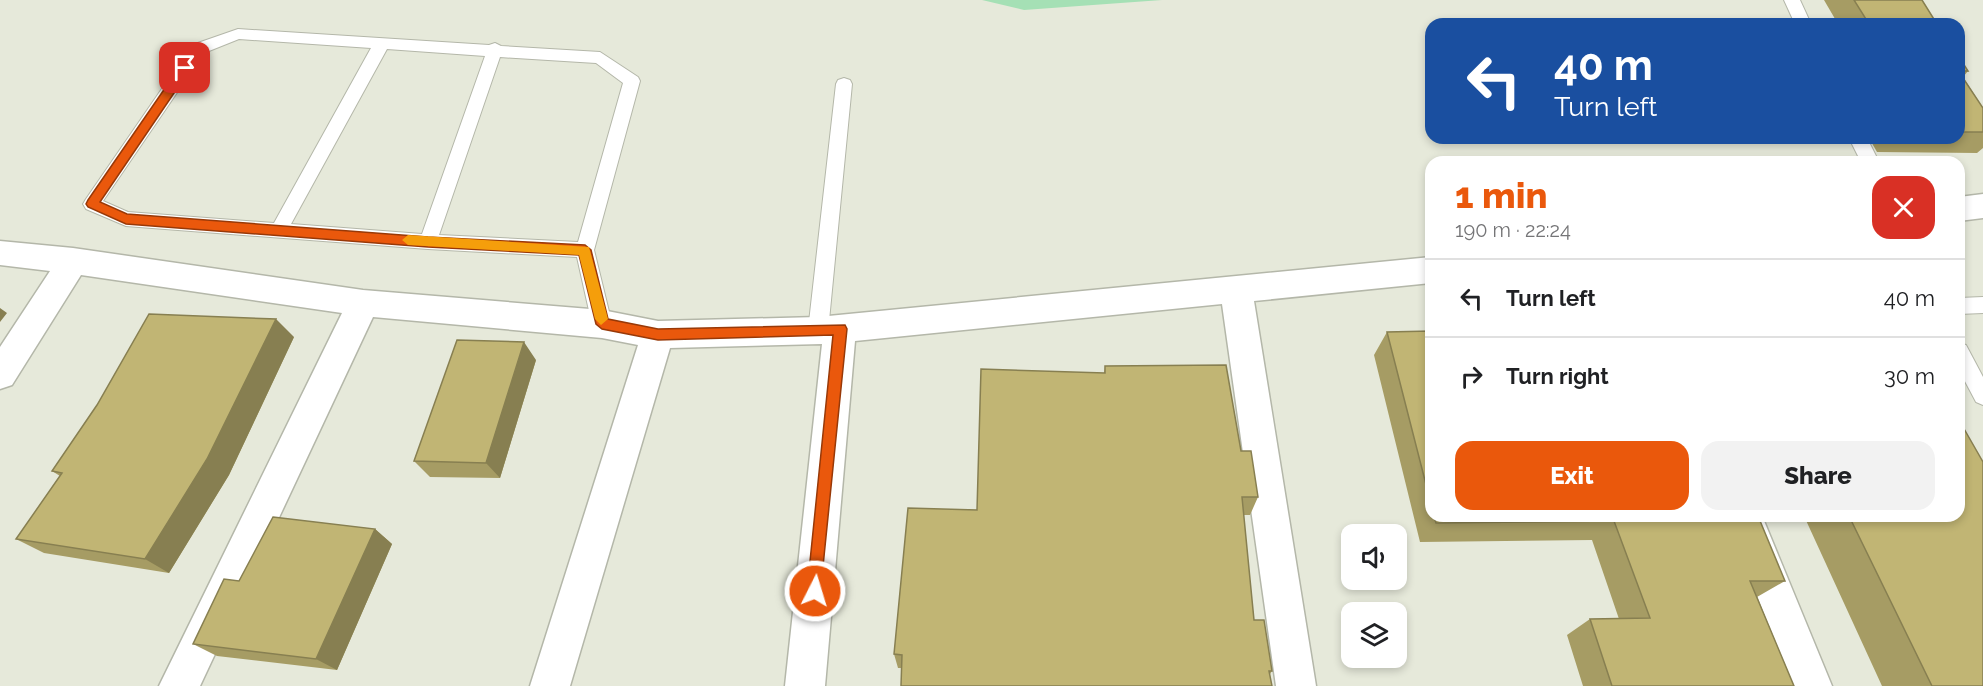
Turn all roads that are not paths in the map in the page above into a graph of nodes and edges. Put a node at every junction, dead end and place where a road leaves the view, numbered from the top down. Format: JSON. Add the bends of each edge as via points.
{"nodes":[{"id":1,"x":1792,"y":0,"type":"edge"},
{"id":2,"x":1800,"y":18,"type":"edge"},
{"id":3,"x":382,"y":44,"type":"junction"},
{"id":4,"x":495,"y":49,"type":"junction"},
{"id":5,"x":844,"y":84,"type":"dead end"},
{"id":6,"x":1983,"y":206,"type":"edge"},
{"id":7,"x":1965,"y":208,"type":"edge"},
{"id":8,"x":279,"y":231,"type":"junction"},
{"id":9,"x":428,"y":242,"type":"junction"},
{"id":10,"x":585,"y":250,"type":"junction"},
{"id":11,"x":0,"y":253,"type":"edge"},
{"id":12,"x":73,"y":261,"type":"junction"},
{"id":13,"x":1425,"y":271,"type":"edge"},
{"id":14,"x":1236,"y":290,"type":"junction"},
{"id":15,"x":363,"y":303,"type":"junction"},
{"id":16,"x":1983,"y":305,"type":"edge"},
{"id":17,"x":1965,"y":306,"type":"edge"},
{"id":18,"x":602,"y":324,"type":"junction"},
{"id":19,"x":829,"y":330,"type":"junction"},
{"id":20,"x":658,"y":334,"type":"junction"},
{"id":21,"x":1965,"y":362,"type":"edge"},
{"id":22,"x":0,"y":375,"type":"edge"},
{"id":23,"x":1983,"y":396,"type":"edge"},
{"id":24,"x":1746,"y":522,"type":"edge"},
{"id":25,"x":179,"y":686,"type":"edge"},
{"id":26,"x":550,"y":686,"type":"edge"},
{"id":27,"x":805,"y":686,"type":"edge"},
{"id":28,"x":1296,"y":686,"type":"edge"},
{"id":29,"x":1812,"y":686,"type":"edge"}],
"edges":[{"from":1,"to":2,"type":"lane"},
{"from":3,"to":4,"type":"lane"},
{"from":3,"to":8,"type":"lane"},
{"from":3,"to":8,"type":"lane","via":[[238,34],[198,49],[92,204],[126,219]]},
{"from":4,"to":9,"type":"lane"},
{"from":4,"to":10,"type":"lane","via":[[600,58],[632,81]]},
{"from":5,"to":19,"type":"lane"},
{"from":6,"to":7,"type":"street"},
{"from":8,"to":9,"type":"lane"},
{"from":9,"to":10,"type":"lane"},
{"from":10,"to":18,"type":"lane"},
{"from":11,"to":12,"type":"street"},
{"from":12,"to":15,"type":"street"},
{"from":12,"to":22,"type":"street"},
{"from":13,"to":14,"type":"street"},
{"from":14,"to":19,"type":"street"},
{"from":14,"to":28,"type":"street"},
{"from":15,"to":18,"type":"street"},
{"from":15,"to":25,"type":"street"},
{"from":16,"to":17,"type":"lane"},
{"from":18,"to":20,"type":"street"},
{"from":19,"to":20,"type":"street"},
{"from":19,"to":27,"type":"street"},
{"from":20,"to":26,"type":"street"},
{"from":21,"to":23,"type":"lane"},
{"from":24,"to":29,"type":"street"}]}
